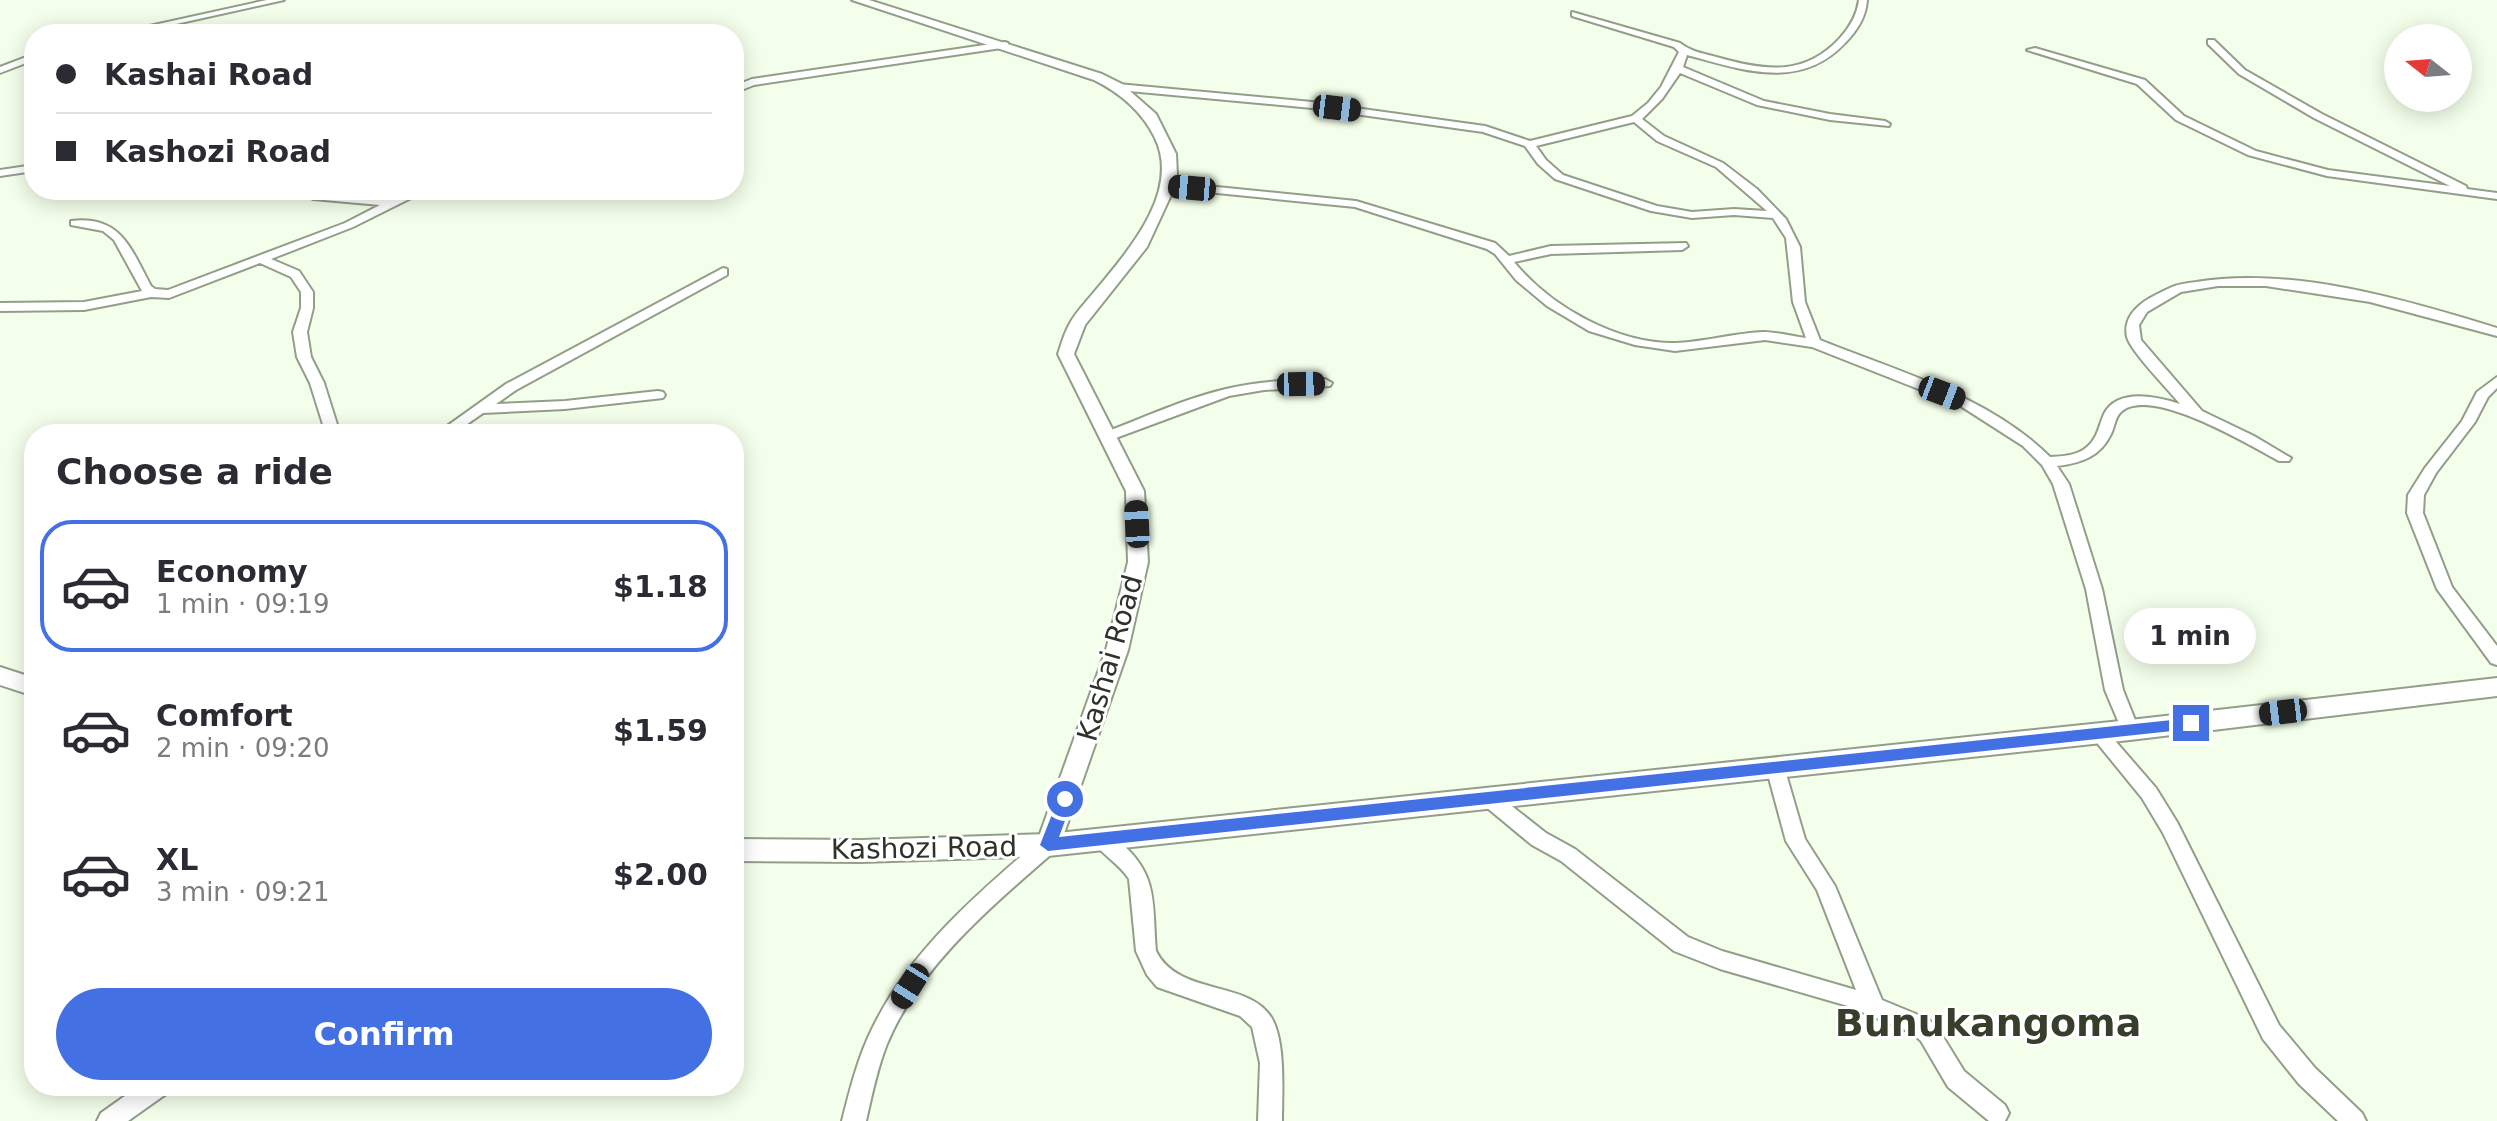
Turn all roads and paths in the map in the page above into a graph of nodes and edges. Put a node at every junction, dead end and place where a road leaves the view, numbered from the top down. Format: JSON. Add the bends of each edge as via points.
{"nodes":[{"id":1,"x":280,"y":0,"type":"edge"},
{"id":2,"x":858,"y":0,"type":"edge"},
{"id":3,"x":1863,"y":0,"type":"edge"},
{"id":4,"x":1575,"y":14,"type":"dead end"},
{"id":5,"x":166,"y":24,"type":"edge"},
{"id":6,"x":2211,"y":42,"type":"dead end"},
{"id":7,"x":1005,"y":45,"type":"junction"},
{"id":8,"x":2032,"y":50,"type":"dead end"},
{"id":9,"x":1684,"y":51,"type":"junction"},
{"id":10,"x":24,"y":60,"type":"edge"},
{"id":11,"x":0,"y":68,"type":"edge"},
{"id":12,"x":1678,"y":69,"type":"junction"},
{"id":13,"x":744,"y":82,"type":"edge"},
{"id":14,"x":752,"y":82,"type":"junction"},
{"id":15,"x":744,"y":86,"type":"edge"},
{"id":16,"x":1118,"y":87,"type":"junction"},
{"id":17,"x":1636,"y":118,"type":"junction"},
{"id":18,"x":1885,"y":124,"type":"dead end"},
{"id":19,"x":1529,"y":144,"type":"junction"},
{"id":20,"x":24,"y":169,"type":"edge"},
{"id":21,"x":0,"y":173,"type":"edge"},
{"id":22,"x":1167,"y":185,"type":"junction"},
{"id":23,"x":2470,"y":192,"type":"junction"},
{"id":24,"x":2497,"y":196,"type":"edge"},
{"id":25,"x":348,"y":200,"type":"edge"},
{"id":26,"x":401,"y":200,"type":"edge"},
{"id":27,"x":395,"y":203,"type":"junction"},
{"id":28,"x":1775,"y":215,"type":"junction"},
{"id":29,"x":75,"y":223,"type":"dead end"},
{"id":30,"x":1682,"y":246,"type":"dead end"},
{"id":31,"x":262,"y":260,"type":"junction"},
{"id":32,"x":1506,"y":260,"type":"junction"},
{"id":33,"x":723,"y":272,"type":"dead end"},
{"id":34,"x":151,"y":293,"type":"junction"},
{"id":35,"x":0,"y":307,"type":"edge"},
{"id":36,"x":2497,"y":332,"type":"edge"},
{"id":37,"x":1815,"y":343,"type":"junction"},
{"id":38,"x":2497,"y":381,"type":"edge"},
{"id":39,"x":1325,"y":383,"type":"dead end"},
{"id":40,"x":658,"y":395,"type":"dead end"},
{"id":41,"x":477,"y":409,"type":"junction"},
{"id":42,"x":2197,"y":415,"type":"junction"},
{"id":43,"x":330,"y":424,"type":"edge"},
{"id":44,"x":457,"y":424,"type":"edge"},
{"id":45,"x":1108,"y":436,"type":"junction"},
{"id":46,"x":2284,"y":458,"type":"dead end"},
{"id":47,"x":2047,"y":462,"type":"junction"},
{"id":48,"x":2497,"y":659,"type":"edge"},
{"id":49,"x":0,"y":676,"type":"edge"},
{"id":50,"x":24,"y":680,"type":"edge"},
{"id":51,"x":2497,"y":687,"type":"edge"},
{"id":52,"x":2130,"y":730,"type":"junction"},
{"id":53,"x":2098,"y":733,"type":"junction"},
{"id":54,"x":1775,"y":767,"type":"junction"},
{"id":55,"x":1487,"y":797,"type":"junction"},
{"id":56,"x":1101,"y":838,"type":"junction"},
{"id":57,"x":1048,"y":845,"type":"junction"},
{"id":58,"x":744,"y":850,"type":"edge"},
{"id":59,"x":1875,"y":1009,"type":"junction"},
{"id":60,"x":144,"y":1096,"type":"edge"},
{"id":61,"x":1997,"y":1113,"type":"dead end"},
{"id":62,"x":109,"y":1121,"type":"edge"},
{"id":63,"x":854,"y":1121,"type":"edge"},
{"id":64,"x":1270,"y":1121,"type":"edge"},
{"id":65,"x":2354,"y":1121,"type":"edge"}],
"edges":[{"from":1,"to":5,"type":"street"},
{"from":2,"to":7,"type":"street","name":"Kashai Road"},
{"from":3,"to":9,"type":"street","via":[[1863,11],[1843,42],[1806,68],[1763,71]]},
{"from":4,"to":9,"type":"street","via":[[1659,38]]},
{"from":6,"to":23,"type":"street","via":[[2242,72]]},
{"from":7,"to":14,"type":"street"},
{"from":7,"to":16,"type":"street","name":"Kashai Road"},
{"from":8,"to":23,"type":"street","via":[[2141,82],[2180,118],[2252,153],[2327,173]]},
{"from":9,"to":12,"type":"street"},
{"from":10,"to":11,"type":"street"},
{"from":12,"to":17,"type":"street"},
{"from":12,"to":18,"type":"street","via":[[1761,103]]},
{"from":13,"to":14,"type":"street"},
{"from":14,"to":15,"type":"street"},
{"from":16,"to":19,"type":"street","via":[[1387,114],[1485,129]]},
{"from":16,"to":22,"type":"street","name":"Kashai Road","via":[[1151,117],[1164,139],[1169,154]]},
{"from":17,"to":19,"type":"street"},
{"from":17,"to":28,"type":"street","via":[[1668,143],[1735,174]]},
{"from":19,"to":28,"type":"street","via":[[1559,177],[1655,209],[1692,215]]},
{"from":20,"to":21,"type":"street"},
{"from":22,"to":32,"type":"street","via":[[1356,204],[1491,246]]},
{"from":22,"to":45,"type":"street","name":"Kashai Road","via":[[1139,247],[1077,324],[1066,354]]},
{"from":23,"to":24,"type":"street"},
{"from":25,"to":27,"type":"street"},
{"from":26,"to":27,"type":"street"},
{"from":27,"to":31,"type":"street"},
{"from":28,"to":37,"type":"street","via":[[1795,245],[1799,302]]},
{"from":29,"to":34,"type":"street","via":[[107,228],[119,238],[135,274]]},
{"from":30,"to":32,"type":"street","via":[[1551,250]]},
{"from":31,"to":34,"type":"street","via":[[177,292]]},
{"from":31,"to":43,"type":"street","via":[[295,274],[307,292],[300,332],[304,357]]},
{"from":32,"to":37,"type":"street","via":[[1572,317],[1627,339],[1675,347],[1765,336]]},
{"from":33,"to":41,"type":"street"},
{"from":34,"to":35,"type":"street","via":[[84,306]]},
{"from":36,"to":42,"type":"street","via":[[2432,312],[2268,282],[2238,279],[2182,285],[2157,296],[2130,326],[2135,341]]},
{"from":37,"to":47,"type":"street","via":[[1964,402],[2028,443]]},
{"from":38,"to":48,"type":"street","via":[[2430,471],[2416,495],[2415,513],[2445,589]]},
{"from":39,"to":45,"type":"street","via":[[1242,389]]},
{"from":40,"to":41,"type":"street"},
{"from":41,"to":44,"type":"street"},
{"from":42,"to":46,"type":"street"},
{"from":42,"to":47,"type":"street","via":[[2153,401],[2129,400],[2113,411],[2092,454]]},
{"from":45,"to":57,"type":"street","name":"Kashai Road","via":[[1135,491],[1138,562],[1117,650]]},
{"from":47,"to":52,"type":"street","via":[[2061,484],[2094,589],[2114,690]]},
{"from":49,"to":50,"type":"main road"},
{"from":51,"to":52,"type":"main road","name":"Kashozi Road"},
{"from":52,"to":53,"type":"main road","name":"Kashozi Road"},
{"from":53,"to":54,"type":"main road","name":"Kashozi Road"},
{"from":53,"to":65,"type":"street","via":[[2149,793],[2170,828],[2271,1032]]},
{"from":54,"to":55,"type":"main road","name":"Kashozi Road"},
{"from":54,"to":59,"type":"street","via":[[1796,841],[1825,886]]},
{"from":55,"to":56,"type":"main road","name":"Kashozi Road"},
{"from":55,"to":59,"type":"street","via":[[1681,944]]},
{"from":56,"to":57,"type":"main road","name":"Kashozi Road"},
{"from":56,"to":64,"type":"street","via":[[1139,877],[1146,951],[1154,968],[1165,980],[1247,1009],[1262,1022],[1271,1063]]},
{"from":57,"to":58,"type":"main road","name":"Kashozi Road"},
{"from":57,"to":63,"type":"street","via":[[961,921],[910,986],[881,1033]]},
{"from":59,"to":61,"type":"street","via":[[1920,1026],[1956,1079]]},
{"from":60,"to":62,"type":"street"}]}
